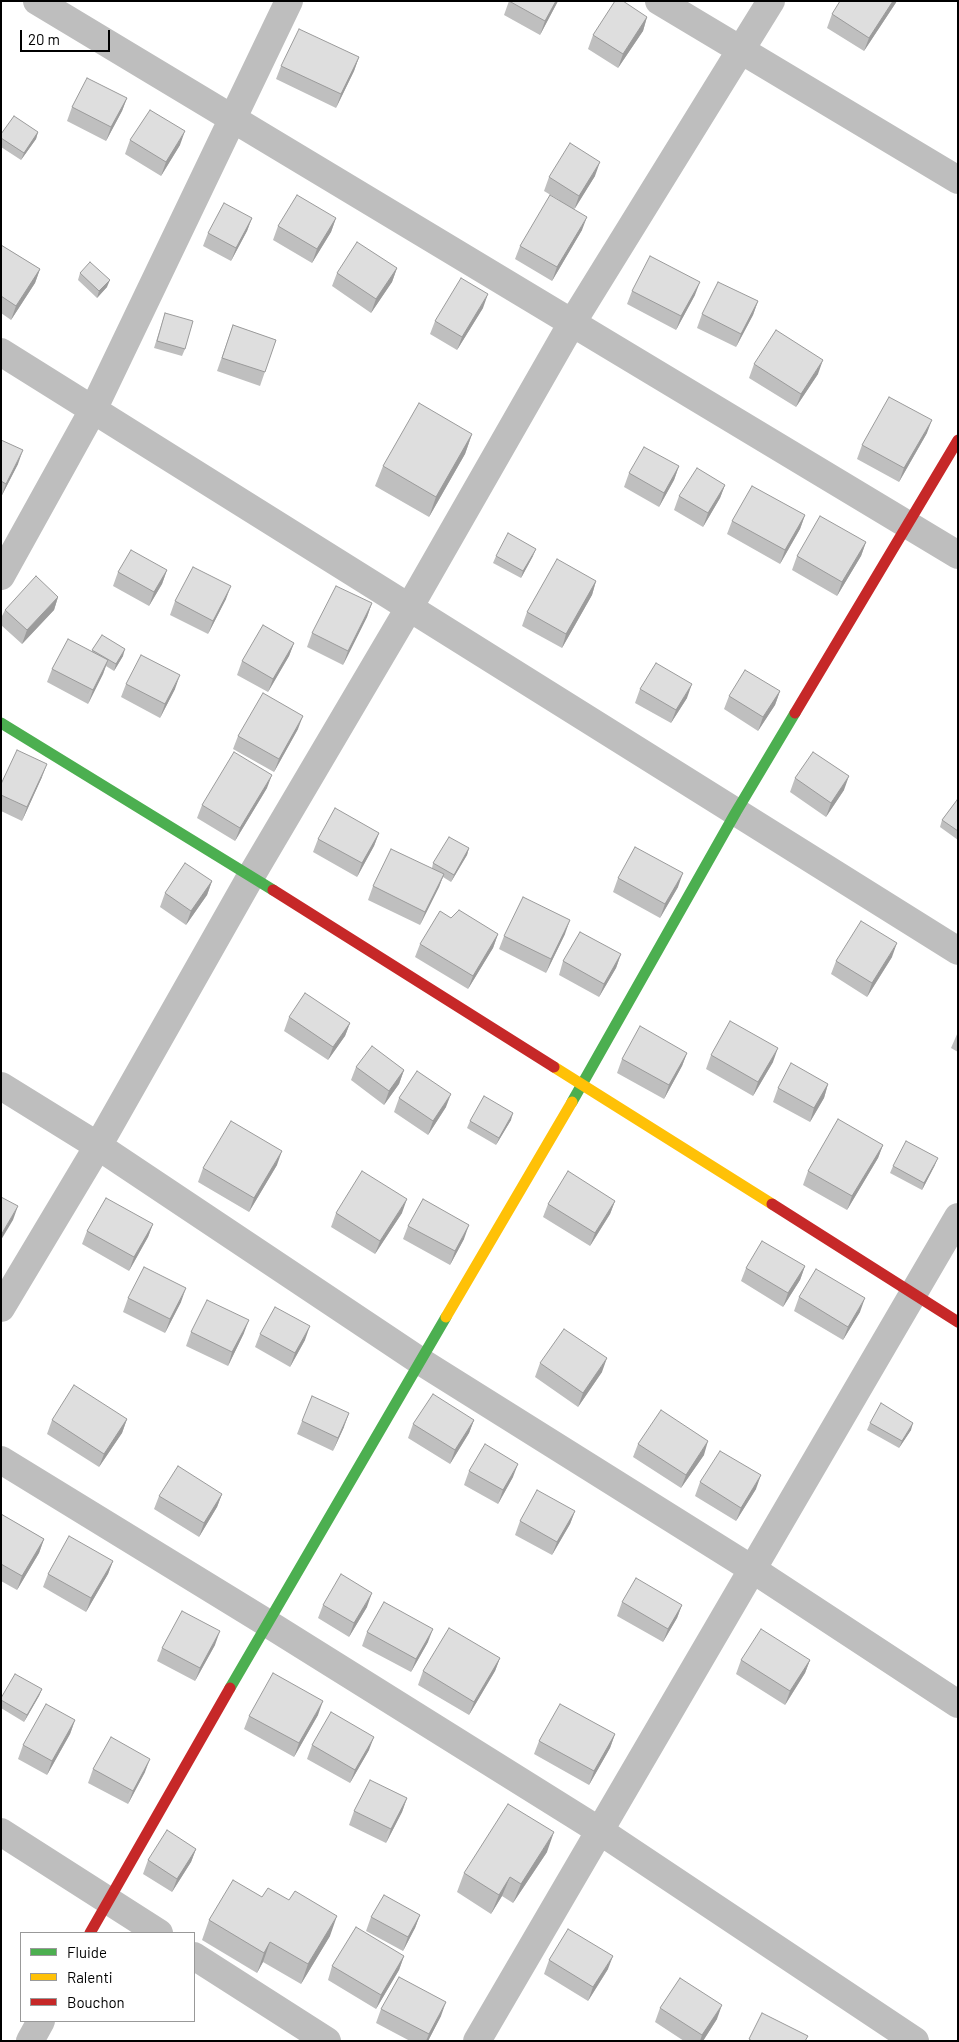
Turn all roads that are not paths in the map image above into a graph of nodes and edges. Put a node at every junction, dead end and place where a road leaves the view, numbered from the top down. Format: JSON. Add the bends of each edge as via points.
{"nodes":[{"id":1,"x":38,"y":1,"type":"edge"},
{"id":2,"x":289,"y":1,"type":"edge"},
{"id":3,"x":659,"y":1,"type":"edge"},
{"id":4,"x":771,"y":1,"type":"edge"},
{"id":5,"x":742,"y":51,"type":"junction"},
{"id":6,"x":233,"y":118,"type":"junction"},
{"id":7,"x":958,"y":180,"type":"edge"},
{"id":8,"x":572,"y":323,"type":"junction"},
{"id":9,"x":1,"y":352,"type":"edge"},
{"id":10,"x":93,"y":410,"type":"junction"},
{"id":11,"x":958,"y":440,"type":"edge"},
{"id":12,"x":907,"y":525,"type":"junction"},
{"id":13,"x":958,"y":555,"type":"edge"},
{"id":14,"x":1,"y":576,"type":"edge"},
{"id":15,"x":409,"y":608,"type":"junction"},
{"id":16,"x":1,"y":723,"type":"edge"},
{"id":17,"x":736,"y":812,"type":"junction"},
{"id":18,"x":251,"y":876,"type":"junction"},
{"id":19,"x":958,"y":951,"type":"edge"},
{"id":20,"x":582,"y":1084,"type":"junction"},
{"id":21,"x":1,"y":1086,"type":"edge"},
{"id":22,"x":98,"y":1146,"type":"junction"},
{"id":23,"x":958,"y":1217,"type":"edge"},
{"id":24,"x":913,"y":1293,"type":"junction"},
{"id":25,"x":1,"y":1308,"type":"edge"},
{"id":26,"x":958,"y":1322,"type":"edge"},
{"id":27,"x":420,"y":1362,"type":"junction"},
{"id":28,"x":1,"y":1460,"type":"edge"},
{"id":29,"x":752,"y":1569,"type":"junction"},
{"id":30,"x":267,"y":1623,"type":"junction"},
{"id":31,"x":958,"y":1704,"type":"edge"},
{"id":32,"x":600,"y":1831,"type":"junction"},
{"id":33,"x":1,"y":1832,"type":"edge"},
{"id":34,"x":108,"y":1901,"type":"junction"},
{"id":35,"x":91,"y":1932,"type":"edge"},
{"id":36,"x":157,"y":1932,"type":"edge"},
{"id":37,"x":195,"y":1957,"type":"edge"},
{"id":38,"x":40,"y":2022,"type":"edge"},
{"id":39,"x":30,"y":2041,"type":"edge"},
{"id":40,"x":327,"y":2041,"type":"edge"},
{"id":41,"x":477,"y":2041,"type":"edge"},
{"id":42,"x":915,"y":2041,"type":"edge"}],
"edges":[{"from":1,"to":6,"type":"street"},
{"from":2,"to":6,"type":"street"},
{"from":3,"to":5,"type":"street"},
{"from":4,"to":5,"type":"street"},
{"from":5,"to":7,"type":"street"},
{"from":5,"to":8,"type":"street"},
{"from":6,"to":8,"type":"street"},
{"from":6,"to":10,"type":"street"},
{"from":8,"to":12,"type":"street"},
{"from":8,"to":15,"type":"street"},
{"from":9,"to":10,"type":"street"},
{"from":10,"to":14,"type":"street"},
{"from":10,"to":15,"type":"street"},
{"from":11,"to":12,"type":"street"},
{"from":12,"to":13,"type":"street"},
{"from":12,"to":17,"type":"street"},
{"from":15,"to":17,"type":"street"},
{"from":15,"to":18,"type":"street"},
{"from":16,"to":18,"type":"street"},
{"from":17,"to":19,"type":"street"},
{"from":17,"to":20,"type":"street"},
{"from":18,"to":20,"type":"street"},
{"from":18,"to":22,"type":"street"},
{"from":20,"to":24,"type":"street"},
{"from":20,"to":27,"type":"street"},
{"from":21,"to":22,"type":"street"},
{"from":22,"to":25,"type":"street"},
{"from":22,"to":27,"type":"street"},
{"from":23,"to":24,"type":"street"},
{"from":24,"to":26,"type":"street"},
{"from":24,"to":29,"type":"street"},
{"from":27,"to":29,"type":"street"},
{"from":27,"to":30,"type":"street"},
{"from":28,"to":30,"type":"street"},
{"from":29,"to":31,"type":"street"},
{"from":29,"to":32,"type":"street"},
{"from":30,"to":32,"type":"street"},
{"from":30,"to":34,"type":"street"},
{"from":32,"to":41,"type":"street"},
{"from":32,"to":42,"type":"street"},
{"from":33,"to":34,"type":"street"},
{"from":34,"to":35,"type":"street"},
{"from":34,"to":36,"type":"street"},
{"from":37,"to":40,"type":"street"},
{"from":38,"to":39,"type":"street"}]}
